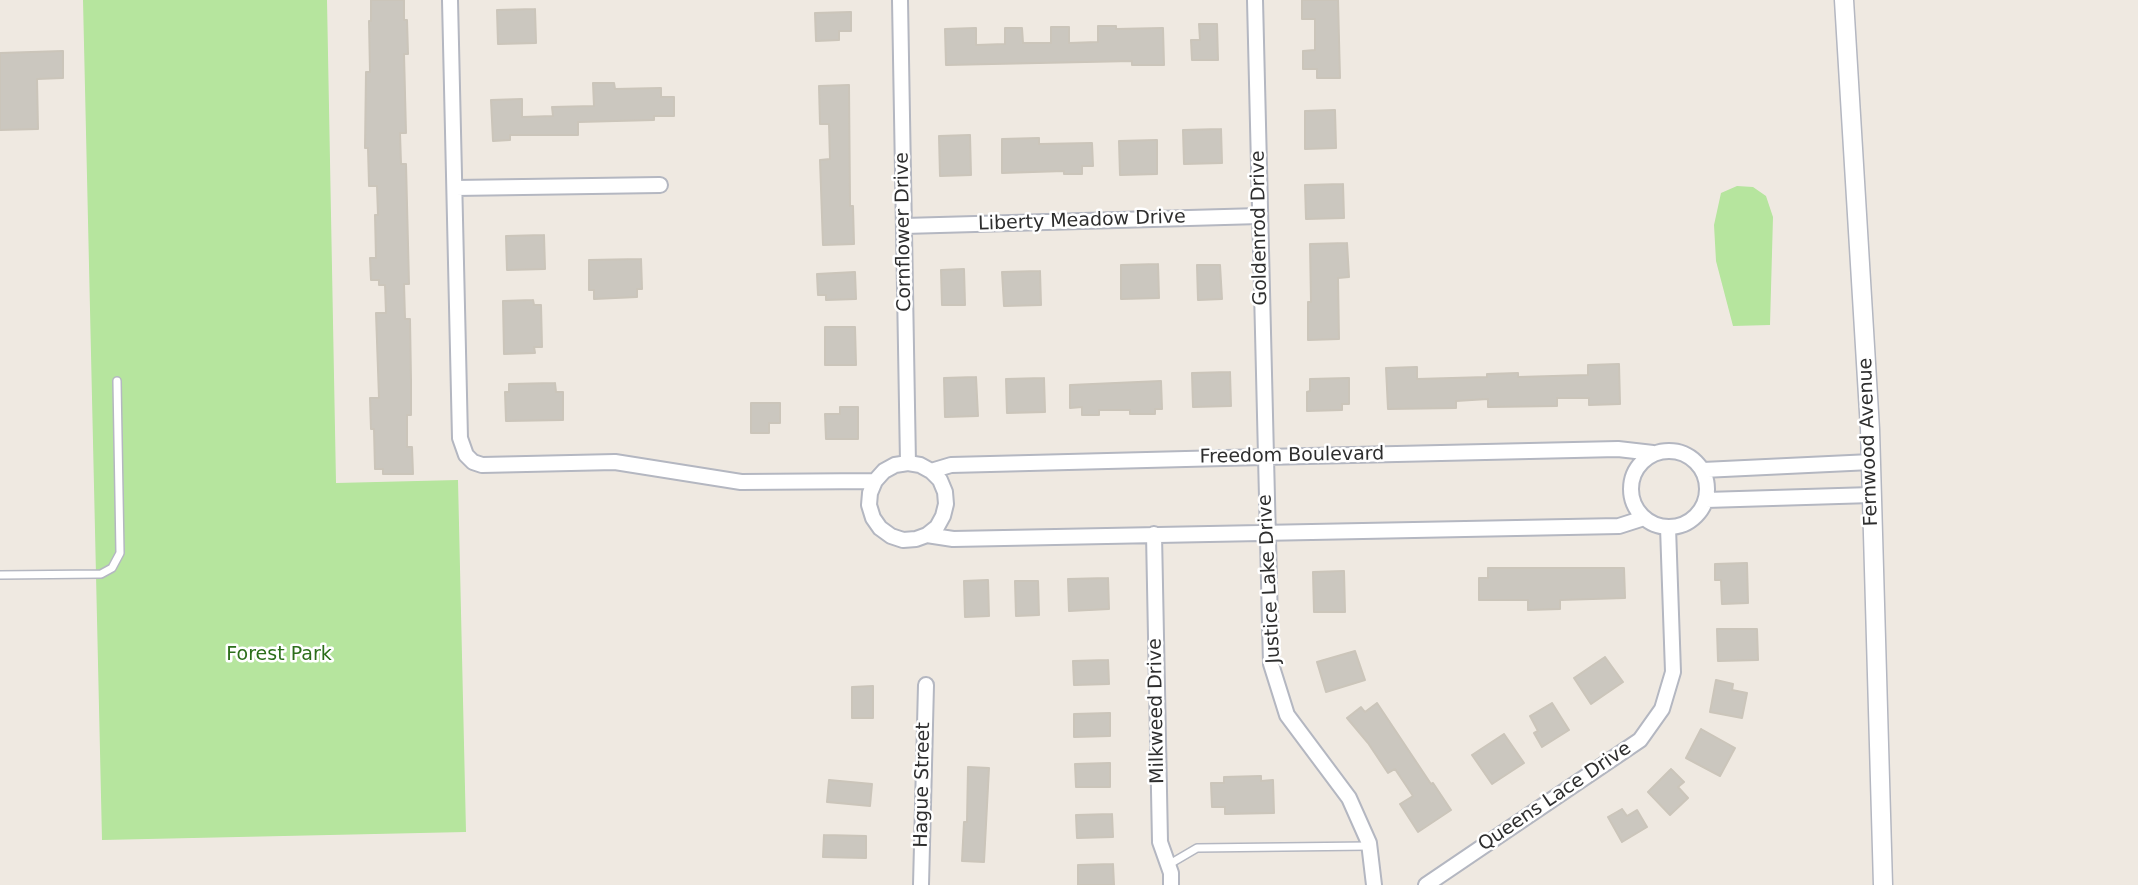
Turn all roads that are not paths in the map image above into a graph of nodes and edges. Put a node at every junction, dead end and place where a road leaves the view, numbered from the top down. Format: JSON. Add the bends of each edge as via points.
{"nodes":[{"id":1,"x":450,"y":0,"type":"edge"},
{"id":2,"x":900,"y":0,"type":"edge"},
{"id":3,"x":1255,"y":0,"type":"edge"},
{"id":4,"x":1844,"y":0,"type":"edge"},
{"id":5,"x":660,"y":185,"type":"dead end"},
{"id":6,"x":455,"y":188,"type":"junction"},
{"id":7,"x":1260,"y":216,"type":"junction"},
{"id":8,"x":904,"y":226,"type":"junction"},
{"id":9,"x":117,"y":380,"type":"dead end"},
{"id":10,"x":1653,"y":453,"type":"junction"},
{"id":11,"x":1264,"y":457,"type":"junction"},
{"id":12,"x":1871,"y":462,"type":"junction"},
{"id":13,"x":908,"y":463,"type":"junction"},
{"id":14,"x":1703,"y":470,"type":"junction"},
{"id":15,"x":931,"y":471,"type":"junction"},
{"id":16,"x":875,"y":481,"type":"junction"},
{"id":17,"x":1872,"y":495,"type":"junction"},
{"id":18,"x":1706,"y":500,"type":"junction"},
{"id":19,"x":1644,"y":518,"type":"junction"},
{"id":20,"x":1668,"y":527,"type":"junction"},
{"id":21,"x":1267,"y":532,"type":"junction"},
{"id":22,"x":1154,"y":534,"type":"junction"},
{"id":23,"x":927,"y":535,"type":"junction"},
{"id":24,"x":0,"y":575,"type":"edge"},
{"id":25,"x":926,"y":685,"type":"dead end"},
{"id":26,"x":1369,"y":846,"type":"junction"},
{"id":27,"x":1168,"y":865,"type":"junction"},
{"id":28,"x":921,"y":885,"type":"edge"},
{"id":29,"x":1171,"y":885,"type":"edge"},
{"id":30,"x":1374,"y":885,"type":"edge"},
{"id":31,"x":1426,"y":885,"type":"edge"},
{"id":32,"x":1883,"y":885,"type":"edge"}],
"edges":[{"from":1,"to":6,"type":"street"},
{"from":2,"to":8,"type":"street","name":"Cornflower Drive"},
{"from":3,"to":7,"type":"street","name":"Goldenrod Drive"},
{"from":4,"to":12,"type":"street","name":"Fernwood Avenue"},
{"from":5,"to":6,"type":"street"},
{"from":6,"to":16,"type":"street","via":[[460,438],[473,462],[615,462],[741,482]]},
{"from":7,"to":8,"type":"street","name":"Liberty Meadow Drive"},
{"from":7,"to":11,"type":"street","name":"Goldenrod Drive"},
{"from":8,"to":13,"type":"street","name":"Cornflower Drive"},
{"from":9,"to":24,"type":"lane","via":[[120,553],[112,568],[101,574]]},
{"from":10,"to":11,"type":"street","name":"Freedom Boulevard","via":[[1618,449]]},
{"from":10,"to":14,"type":"street","via":[[1679,451]]},
{"from":10,"to":19,"type":"street","via":[[1635,471],[1631,483],[1631,496]]},
{"from":11,"to":15,"type":"street","name":"Freedom Boulevard","via":[[951,465]]},
{"from":11,"to":21,"type":"street","name":"Justice Lake Drive"},
{"from":12,"to":14,"type":"street"},
{"from":12,"to":17,"type":"street","name":"Fernwood Avenue"},
{"from":13,"to":15,"type":"street"},
{"from":13,"to":16,"type":"street","via":[[895,465]]},
{"from":14,"to":18,"type":"street"},
{"from":15,"to":23,"type":"street","via":[[940,480],[946,504],[937,527]]},
{"from":16,"to":23,"type":"street","via":[[869,505],[880,528],[903,540]]},
{"from":17,"to":18,"type":"street"},
{"from":17,"to":32,"type":"street","name":"Fernwood Avenue"},
{"from":18,"to":20,"type":"street","via":[[1692,520]]},
{"from":19,"to":20,"type":"street"},
{"from":19,"to":21,"type":"street","via":[[1619,526]]},
{"from":20,"to":31,"type":"street","name":"Queens Lace Drive","via":[[1673,672],[1662,709],[1640,740]]},
{"from":21,"to":22,"type":"street"},
{"from":21,"to":26,"type":"street","name":"Justice Lake Drive","via":[[1271,664],[1287,715],[1349,798]]},
{"from":22,"to":23,"type":"street"},
{"from":22,"to":27,"type":"street","name":"Milkweed Drive","via":[[1160,842]]},
{"from":25,"to":28,"type":"street","name":"Hague Street"},
{"from":26,"to":27,"type":"lane","via":[[1197,848]]},
{"from":26,"to":30,"type":"street","name":"Justice Lake Drive"},
{"from":27,"to":29,"type":"street","name":"Milkweed Drive"}]}
